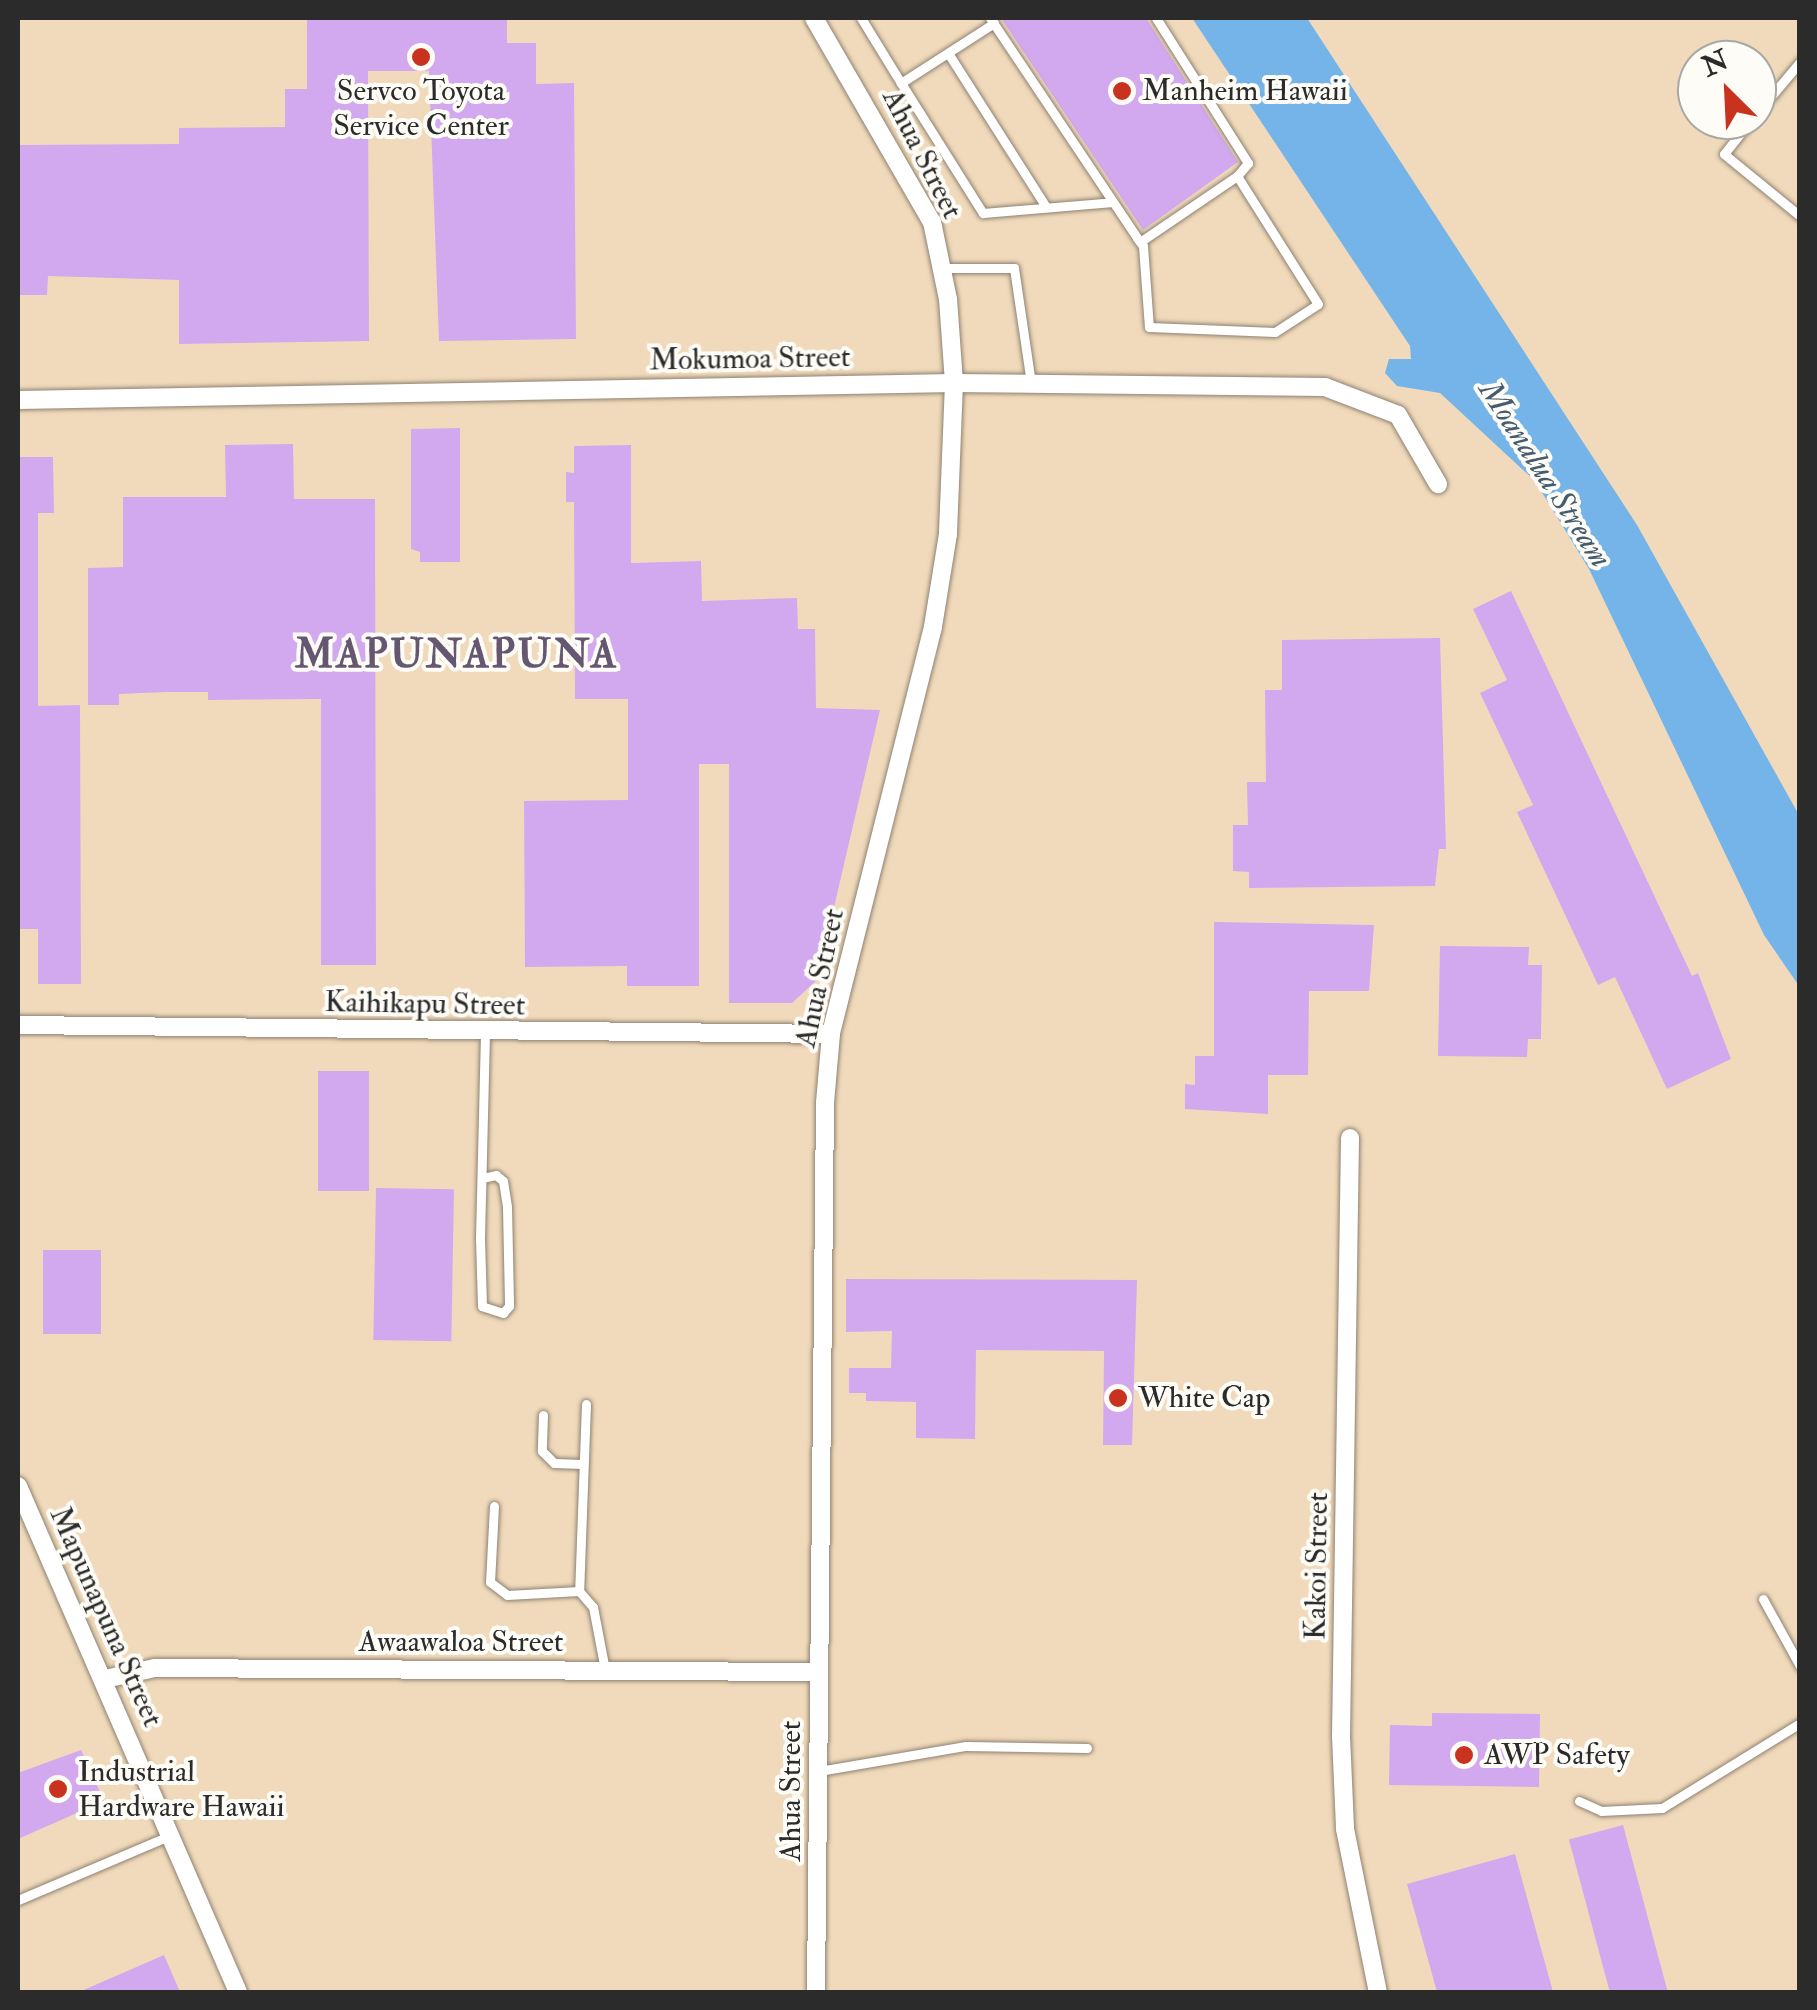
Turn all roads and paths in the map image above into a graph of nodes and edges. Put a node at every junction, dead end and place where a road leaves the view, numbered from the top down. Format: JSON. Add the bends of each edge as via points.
{"nodes":[{"id":1,"x":814,"y":18,"type":"edge"},
{"id":2,"x":861,"y":18,"type":"edge"},
{"id":3,"x":1156,"y":18,"type":"edge"},
{"id":4,"x":992,"y":20,"type":"edge"},
{"id":5,"x":948,"y":53,"type":"junction"},
{"id":6,"x":1800,"y":62,"type":"edge"},
{"id":7,"x":901,"y":84,"type":"junction"},
{"id":8,"x":1777,"y":89,"type":"edge"},
{"id":9,"x":1735,"y":140,"type":"edge"},
{"id":10,"x":1237,"y":176,"type":"junction"},
{"id":11,"x":1113,"y":202,"type":"junction"},
{"id":12,"x":1046,"y":208,"type":"junction"},
{"id":13,"x":1800,"y":216,"type":"edge"},
{"id":14,"x":1140,"y":242,"type":"junction"},
{"id":15,"x":942,"y":268,"type":"junction"},
{"id":16,"x":954,"y":383,"type":"junction"},
{"id":17,"x":1031,"y":384,"type":"junction"},
{"id":18,"x":18,"y":400,"type":"edge"},
{"id":19,"x":1438,"y":484,"type":"dead end"},
{"id":20,"x":18,"y":1026,"type":"edge"},
{"id":21,"x":484,"y":1032,"type":"junction"},
{"id":22,"x":832,"y":1034,"type":"junction"},
{"id":23,"x":1350,"y":1138,"type":"dead end"},
{"id":24,"x":482,"y":1178,"type":"junction"},
{"id":25,"x":586,"y":1404,"type":"dead end"},
{"id":26,"x":544,"y":1415,"type":"dead end"},
{"id":27,"x":583,"y":1464,"type":"junction"},
{"id":28,"x":18,"y":1486,"type":"edge"},
{"id":29,"x":494,"y":1506,"type":"dead end"},
{"id":30,"x":579,"y":1592,"type":"junction"},
{"id":31,"x":1763,"y":1599,"type":"dead end"},
{"id":32,"x":1800,"y":1666,"type":"edge"},
{"id":33,"x":605,"y":1670,"type":"junction"},
{"id":34,"x":819,"y":1672,"type":"junction"},
{"id":35,"x":105,"y":1679,"type":"junction"},
{"id":36,"x":1800,"y":1723,"type":"edge"},
{"id":37,"x":1087,"y":1748,"type":"dead end"},
{"id":38,"x":818,"y":1770,"type":"junction"},
{"id":39,"x":1579,"y":1800,"type":"dead end"},
{"id":40,"x":171,"y":1835,"type":"junction"},
{"id":41,"x":18,"y":1900,"type":"edge"},
{"id":42,"x":238,"y":1992,"type":"edge"},
{"id":43,"x":816,"y":1992,"type":"edge"},
{"id":44,"x":1378,"y":1992,"type":"edge"}],
"edges":[{"from":1,"to":15,"type":"street","name":"Ahua Street","via":[[901,160],[932,222]]},
{"from":2,"to":7,"type":"lane"},
{"from":3,"to":10,"type":"lane","via":[[1248,163]]},
{"from":4,"to":5,"type":"lane"},
{"from":4,"to":11,"type":"lane"},
{"from":5,"to":7,"type":"lane"},
{"from":5,"to":12,"type":"lane"},
{"from":6,"to":8,"type":"lane"},
{"from":7,"to":12,"type":"lane","via":[[983,213]]},
{"from":9,"to":13,"type":"lane","via":[[1724,154]]},
{"from":10,"to":14,"type":"lane"},
{"from":10,"to":14,"type":"lane","via":[[1318,304],[1287,326],[1275,332],[1149,327]]},
{"from":11,"to":12,"type":"lane"},
{"from":11,"to":14,"type":"lane"},
{"from":15,"to":16,"type":"street","name":"Ahua Street"},
{"from":15,"to":17,"type":"lane","via":[[1014,268]]},
{"from":16,"to":17,"type":"street","name":"Mokumoa Street"},
{"from":16,"to":18,"type":"street","name":"Mokumoa Street"},
{"from":16,"to":22,"type":"street","name":"Ahua Street","via":[[948,534],[933,627]]},
{"from":17,"to":19,"type":"street","name":"Mokumoa Street","via":[[1325,387],[1398,415]]},
{"from":20,"to":21,"type":"street","name":"Kaihikapu Street"},
{"from":21,"to":22,"type":"street","name":"Kaihikapu Street"},
{"from":21,"to":24,"type":"lane"},
{"from":22,"to":34,"type":"street","name":"Ahua Street","via":[[825,1103]]},
{"from":23,"to":44,"type":"street","name":"Kakoi Street","via":[[1342,1755],[1345,1829]]},
{"from":24,"to":24,"type":"lane","via":[[482,1306],[504,1313],[509,1306],[503,1181]]},
{"from":25,"to":27,"type":"lane"},
{"from":26,"to":27,"type":"lane","via":[[542,1451],[554,1463]]},
{"from":27,"to":30,"type":"lane"},
{"from":28,"to":35,"type":"street","name":"Mapunapuna Street"},
{"from":29,"to":30,"type":"lane","via":[[490,1582],[507,1594]]},
{"from":30,"to":33,"type":"lane","via":[[599,1624]]},
{"from":31,"to":32,"type":"lane"},
{"from":33,"to":34,"type":"street","name":"Awaawaloa Street"},
{"from":33,"to":35,"type":"street","name":"Awaawaloa Street","via":[[155,1668]]},
{"from":34,"to":38,"type":"street","name":"Ahua Street"},
{"from":35,"to":40,"type":"street","name":"Mapunapuna Street"},
{"from":36,"to":39,"type":"lane","via":[[1662,1808],[1601,1811]]},
{"from":37,"to":38,"type":"lane","via":[[966,1746]]},
{"from":38,"to":43,"type":"street","name":"Ahua Street"},
{"from":40,"to":41,"type":"lane"},
{"from":40,"to":42,"type":"street","name":"Mapunapuna Street"}]}
